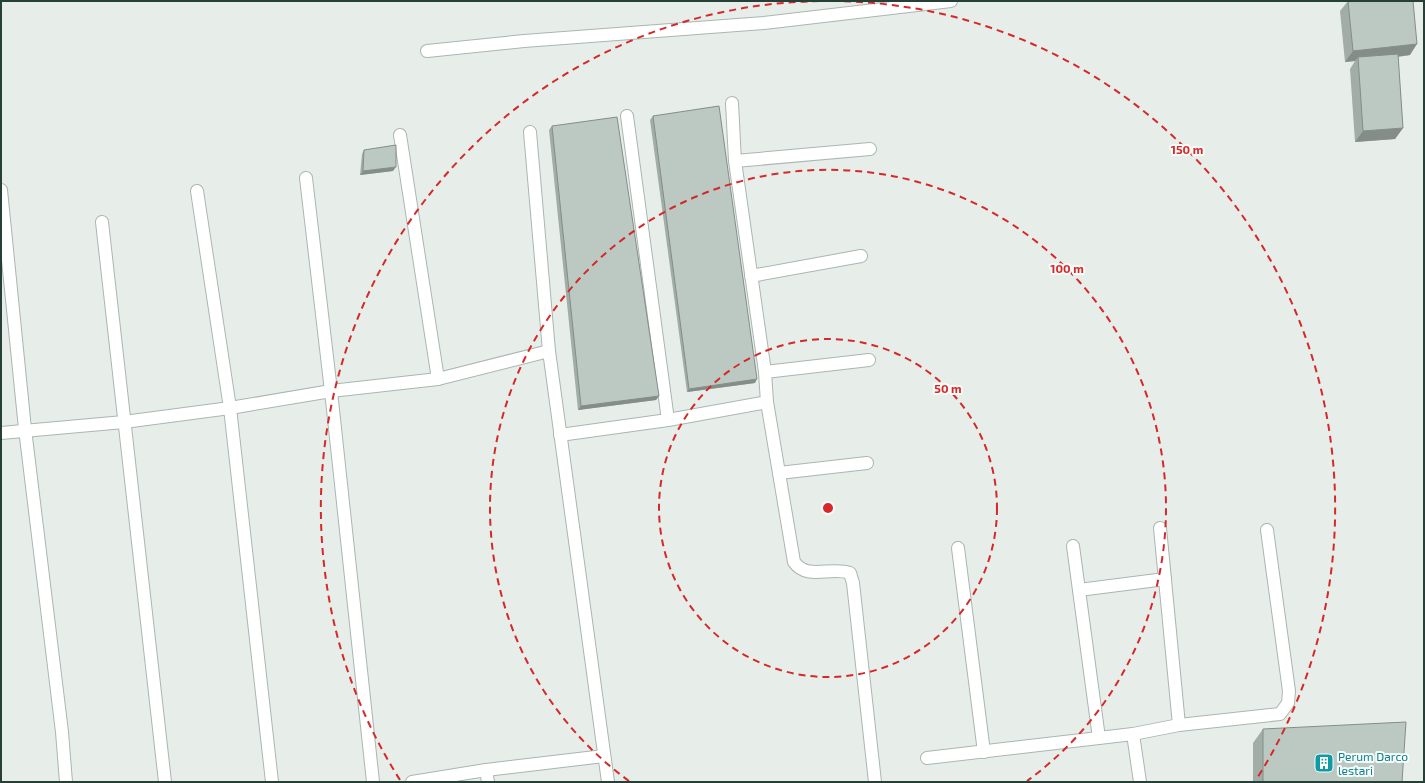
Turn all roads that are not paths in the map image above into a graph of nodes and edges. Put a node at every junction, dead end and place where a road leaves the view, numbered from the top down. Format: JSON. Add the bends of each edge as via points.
{"nodes":[{"id":1,"x":951,"y":1,"type":"edge"},
{"id":2,"x":427,"y":51,"type":"dead end"},
{"id":3,"x":732,"y":102,"type":"dead end"},
{"id":4,"x":627,"y":116,"type":"dead end"},
{"id":5,"x":530,"y":132,"type":"dead end"},
{"id":6,"x":400,"y":135,"type":"dead end"},
{"id":7,"x":870,"y":149,"type":"dead end"},
{"id":8,"x":735,"y":161,"type":"junction"},
{"id":9,"x":306,"y":178,"type":"dead end"},
{"id":10,"x":1,"y":190,"type":"edge"},
{"id":11,"x":197,"y":191,"type":"dead end"},
{"id":12,"x":102,"y":222,"type":"dead end"},
{"id":13,"x":860,"y":256,"type":"dead end"},
{"id":14,"x":751,"y":276,"type":"junction"},
{"id":15,"x":549,"y":351,"type":"junction"},
{"id":16,"x":869,"y":360,"type":"dead end"},
{"id":17,"x":765,"y":372,"type":"junction"},
{"id":18,"x":438,"y":379,"type":"junction"},
{"id":19,"x":331,"y":391,"type":"junction"},
{"id":20,"x":767,"y":402,"type":"junction"},
{"id":21,"x":230,"y":408,"type":"junction"},
{"id":22,"x":668,"y":420,"type":"junction"},
{"id":23,"x":124,"y":422,"type":"junction"},
{"id":24,"x":25,"y":429,"type":"junction"},
{"id":25,"x":1,"y":433,"type":"edge"},
{"id":26,"x":560,"y":435,"type":"junction"},
{"id":27,"x":867,"y":463,"type":"dead end"},
{"id":28,"x":779,"y":473,"type":"junction"},
{"id":29,"x":1160,"y":528,"type":"dead end"},
{"id":30,"x":1268,"y":530,"type":"dead end"},
{"id":31,"x":1073,"y":546,"type":"dead end"},
{"id":32,"x":958,"y":548,"type":"dead end"},
{"id":33,"x":1165,"y":579,"type":"junction"},
{"id":34,"x":1079,"y":590,"type":"junction"},
{"id":35,"x":1179,"y":725,"type":"junction"},
{"id":36,"x":1133,"y":734,"type":"junction"},
{"id":37,"x":1099,"y":738,"type":"junction"},
{"id":38,"x":984,"y":752,"type":"junction"},
{"id":39,"x":604,"y":756,"type":"junction"},
{"id":40,"x":927,"y":758,"type":"dead end"},
{"id":41,"x":486,"y":770,"type":"junction"},
{"id":42,"x":66,"y":782,"type":"edge"},
{"id":43,"x":165,"y":782,"type":"edge"},
{"id":44,"x":272,"y":782,"type":"edge"},
{"id":45,"x":373,"y":782,"type":"edge"},
{"id":46,"x":412,"y":782,"type":"edge"},
{"id":47,"x":488,"y":782,"type":"edge"},
{"id":48,"x":608,"y":782,"type":"edge"},
{"id":49,"x":875,"y":782,"type":"edge"},
{"id":50,"x":1140,"y":782,"type":"edge"}],
"edges":[{"from":1,"to":2,"type":"street","via":[[764,23]]},
{"from":3,"to":8,"type":"street"},
{"from":4,"to":22,"type":"street"},
{"from":5,"to":15,"type":"street"},
{"from":6,"to":18,"type":"street"},
{"from":7,"to":8,"type":"street"},
{"from":8,"to":14,"type":"street"},
{"from":9,"to":19,"type":"street"},
{"from":10,"to":24,"type":"street"},
{"from":11,"to":21,"type":"street"},
{"from":12,"to":23,"type":"street"},
{"from":13,"to":14,"type":"street"},
{"from":14,"to":17,"type":"street"},
{"from":15,"to":18,"type":"street"},
{"from":15,"to":26,"type":"street"},
{"from":16,"to":17,"type":"street"},
{"from":17,"to":20,"type":"street"},
{"from":18,"to":19,"type":"street"},
{"from":19,"to":21,"type":"street"},
{"from":19,"to":45,"type":"street"},
{"from":20,"to":22,"type":"street"},
{"from":20,"to":28,"type":"street"},
{"from":21,"to":23,"type":"street"},
{"from":21,"to":44,"type":"street"},
{"from":22,"to":26,"type":"street"},
{"from":23,"to":24,"type":"street"},
{"from":23,"to":43,"type":"street"},
{"from":24,"to":25,"type":"street"},
{"from":24,"to":42,"type":"street"},
{"from":26,"to":39,"type":"street"},
{"from":27,"to":28,"type":"street"},
{"from":28,"to":49,"type":"street","via":[[794,562],[799,569],[807,572],[842,570],[850,573]]},
{"from":29,"to":33,"type":"street"},
{"from":30,"to":35,"type":"street","via":[[1289,691],[1288,703],[1280,714]]},
{"from":31,"to":34,"type":"street"},
{"from":32,"to":38,"type":"street"},
{"from":33,"to":34,"type":"street"},
{"from":33,"to":35,"type":"street"},
{"from":34,"to":37,"type":"street"},
{"from":35,"to":36,"type":"street"},
{"from":36,"to":37,"type":"street"},
{"from":36,"to":50,"type":"street"},
{"from":37,"to":38,"type":"street"},
{"from":38,"to":40,"type":"street"},
{"from":39,"to":41,"type":"street"},
{"from":39,"to":48,"type":"street"},
{"from":41,"to":46,"type":"street"},
{"from":41,"to":47,"type":"street"}]}
